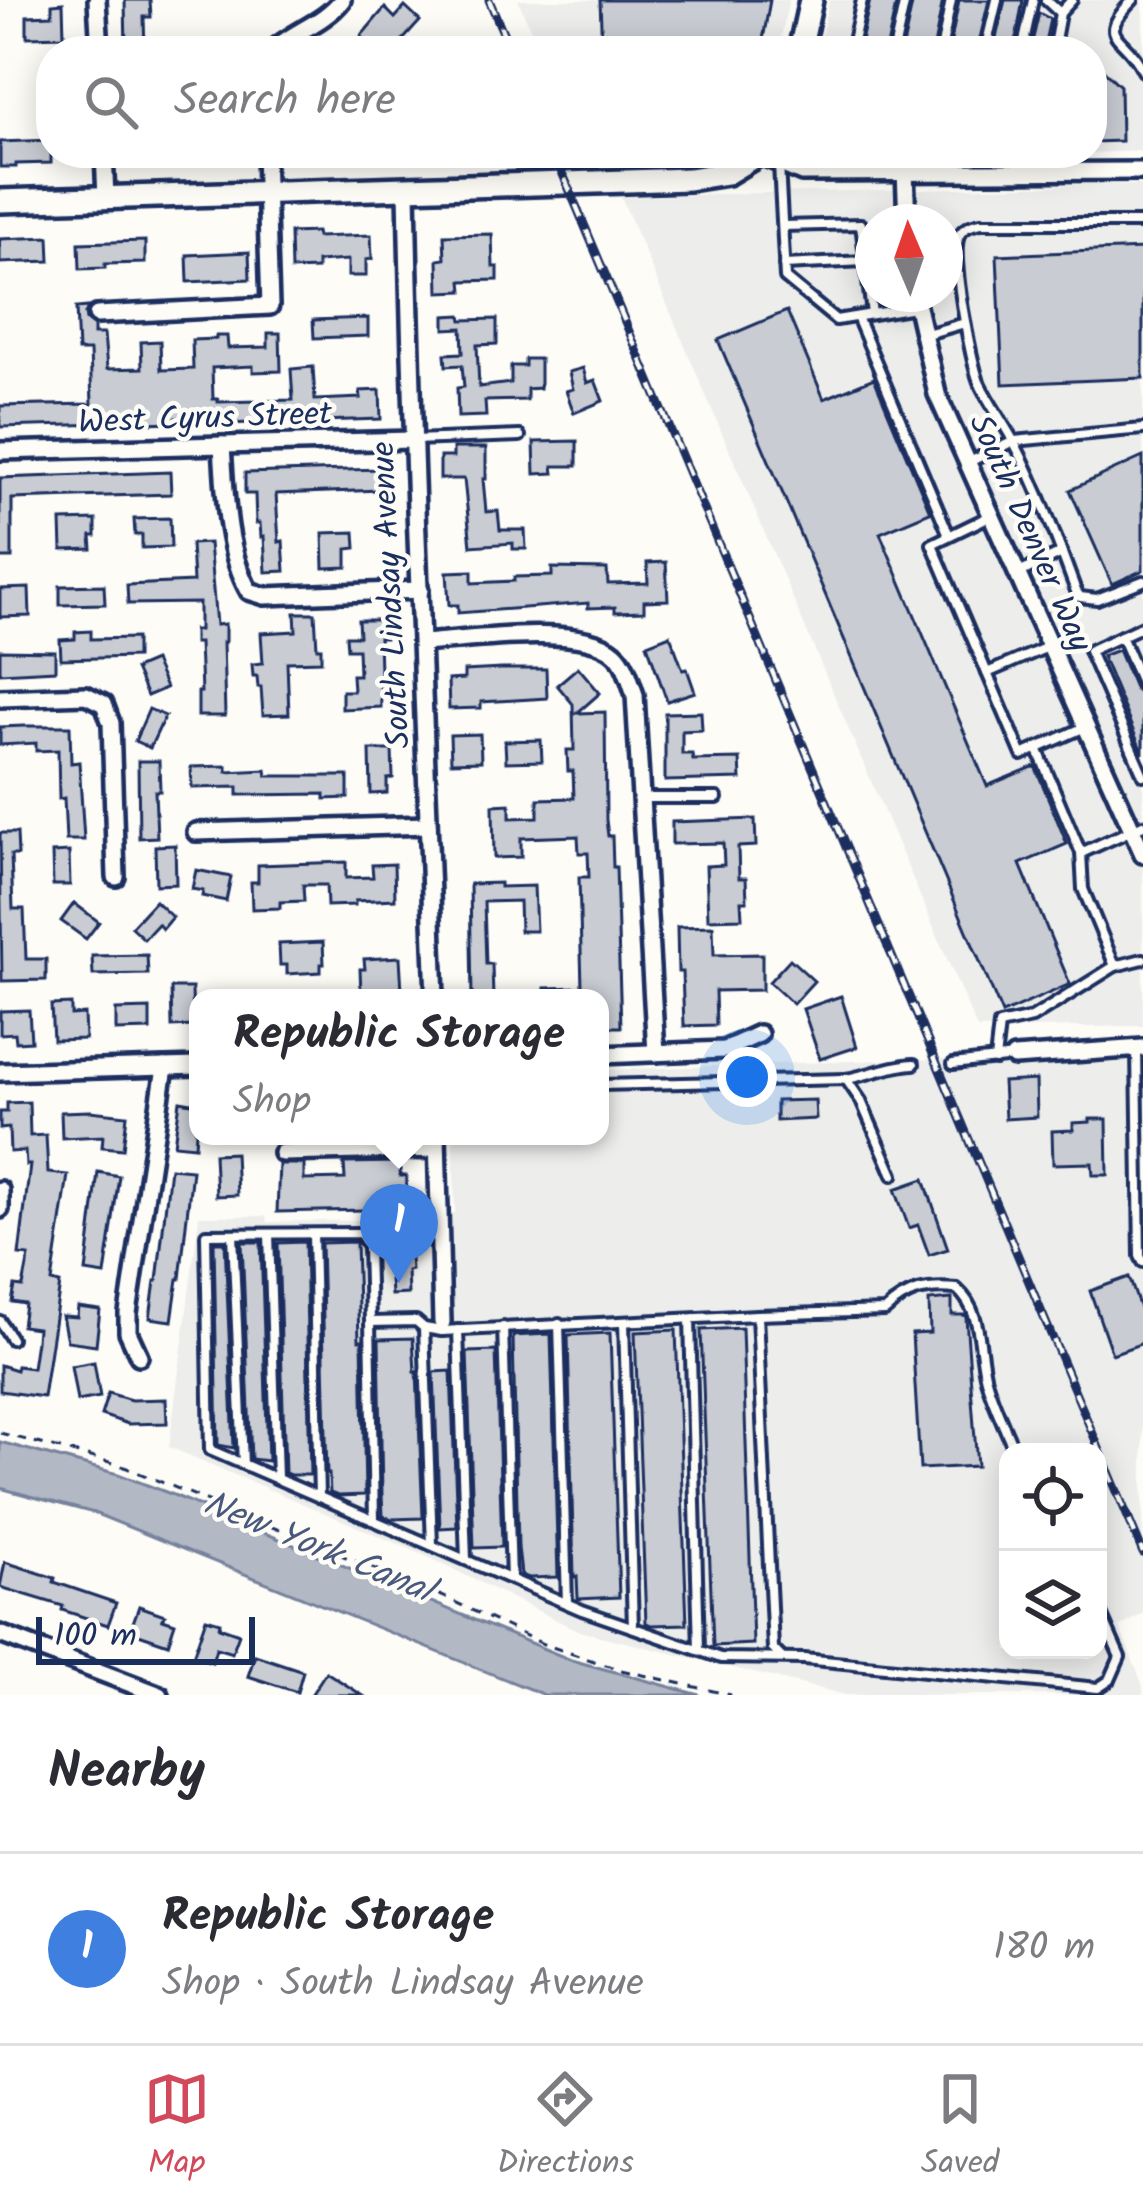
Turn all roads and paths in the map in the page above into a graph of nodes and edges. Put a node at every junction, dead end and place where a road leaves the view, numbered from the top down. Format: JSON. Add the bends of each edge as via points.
{"nodes":[{"id":1,"x":98,"y":0,"type":"edge"},
{"id":2,"x":342,"y":0,"type":"edge"},
{"id":3,"x":811,"y":0,"type":"edge"},
{"id":4,"x":862,"y":0,"type":"edge"},
{"id":5,"x":905,"y":0,"type":"edge"},
{"id":6,"x":951,"y":0,"type":"edge"},
{"id":7,"x":997,"y":0,"type":"edge"},
{"id":8,"x":1033,"y":0,"type":"edge"},
{"id":9,"x":1046,"y":0,"type":"edge"},
{"id":10,"x":1072,"y":0,"type":"edge"},
{"id":11,"x":1132,"y":0,"type":"edge"},
{"id":12,"x":1060,"y":13,"type":"junction"},
{"id":13,"x":99,"y":36,"type":"edge"},
{"id":14,"x":292,"y":36,"type":"edge"},
{"id":15,"x":803,"y":36,"type":"edge"},
{"id":16,"x":854,"y":36,"type":"edge"},
{"id":17,"x":898,"y":36,"type":"edge"},
{"id":18,"x":944,"y":36,"type":"edge"},
{"id":19,"x":989,"y":36,"type":"edge"},
{"id":20,"x":1025,"y":36,"type":"edge"},
{"id":21,"x":1056,"y":36,"type":"edge"},
{"id":22,"x":1139,"y":51,"type":"edge"},
{"id":23,"x":1143,"y":71,"type":"edge"},
{"id":24,"x":105,"y":168,"type":"edge"},
{"id":25,"x":266,"y":168,"type":"edge"},
{"id":26,"x":739,"y":168,"type":"edge"},
{"id":27,"x":769,"y":168,"type":"edge"},
{"id":28,"x":791,"y":168,"type":"edge"},
{"id":29,"x":944,"y":168,"type":"edge"},
{"id":30,"x":1039,"y":168,"type":"edge"},
{"id":31,"x":905,"y":171,"type":"junction"},
{"id":32,"x":1143,"y":171,"type":"edge"},
{"id":33,"x":407,"y":189,"type":"junction"},
{"id":34,"x":267,"y":193,"type":"junction"},
{"id":35,"x":106,"y":198,"type":"junction"},
{"id":36,"x":0,"y":201,"type":"edge"},
{"id":37,"x":906,"y":204,"type":"edge"},
{"id":38,"x":1143,"y":223,"type":"edge"},
{"id":39,"x":855,"y":224,"type":"edge"},
{"id":40,"x":783,"y":226,"type":"junction"},
{"id":41,"x":963,"y":230,"type":"edge"},
{"id":42,"x":855,"y":262,"type":"edge"},
{"id":43,"x":784,"y":265,"type":"junction"},
{"id":44,"x":879,"y":312,"type":"edge"},
{"id":45,"x":917,"y":312,"type":"edge"},
{"id":46,"x":963,"y":312,"type":"edge"},
{"id":47,"x":872,"y":314,"type":"joint"},
{"id":48,"x":97,"y":315,"type":"dead end"},
{"id":49,"x":857,"y":317,"type":"junction"},
{"id":50,"x":965,"y":323,"type":"junction"},
{"id":51,"x":922,"y":335,"type":"junction"},
{"id":52,"x":1143,"y":429,"type":"edge"},
{"id":53,"x":520,"y":436,"type":"dead end"},
{"id":54,"x":412,"y":440,"type":"junction"},
{"id":55,"x":1014,"y":441,"type":"junction"},
{"id":56,"x":223,"y":445,"type":"junction"},
{"id":57,"x":0,"y":451,"type":"edge"},
{"id":58,"x":967,"y":463,"type":"junction"},
{"id":59,"x":992,"y":515,"type":"junction"},
{"id":60,"x":950,"y":536,"type":"junction"},
{"id":61,"x":1062,"y":553,"type":"junction"},
{"id":62,"x":1018,"y":574,"type":"junction"},
{"id":63,"x":1143,"y":581,"type":"edge"},
{"id":64,"x":420,"y":590,"type":"junction"},
{"id":65,"x":1143,"y":626,"type":"edge"},
{"id":66,"x":1121,"y":636,"type":"junction"},
{"id":67,"x":422,"y":643,"type":"junction"},
{"id":68,"x":1050,"y":646,"type":"junction"},
{"id":69,"x":987,"y":674,"type":"junction"},
{"id":70,"x":1143,"y":687,"type":"edge"},
{"id":71,"x":0,"y":698,"type":"edge"},
{"id":72,"x":1088,"y":726,"type":"junction"},
{"id":73,"x":1037,"y":748,"type":"junction"},
{"id":74,"x":1143,"y":775,"type":"edge"},
{"id":75,"x":640,"y":798,"type":"junction"},
{"id":76,"x":717,"y":798,"type":"dead end"},
{"id":77,"x":428,"y":825,"type":"junction"},
{"id":78,"x":1138,"y":827,"type":"edge"},
{"id":79,"x":196,"y":832,"type":"dead end"},
{"id":80,"x":1081,"y":854,"type":"junction"},
{"id":81,"x":1143,"y":854,"type":"edge"},
{"id":82,"x":116,"y":877,"type":"dead end"},
{"id":83,"x":1143,"y":959,"type":"edge"},
{"id":84,"x":1115,"y":966,"type":"junction"},
{"id":85,"x":434,"y":989,"type":"edge"},
{"id":86,"x":759,"y":1034,"type":"dead end"},
{"id":87,"x":1140,"y":1048,"type":"edge"},
{"id":88,"x":656,"y":1053,"type":"junction"},
{"id":89,"x":609,"y":1055,"type":"edge"},
{"id":90,"x":1014,"y":1058,"type":"joint"},
{"id":91,"x":995,"y":1060,"type":"junction"},
{"id":92,"x":914,"y":1064,"type":"dead end"},
{"id":93,"x":953,"y":1064,"type":"dead end"},
{"id":94,"x":189,"y":1066,"type":"edge"},
{"id":95,"x":165,"y":1067,"type":"junction"},
{"id":96,"x":0,"y":1072,"type":"edge"},
{"id":97,"x":846,"y":1079,"type":"junction"},
{"id":98,"x":609,"y":1085,"type":"edge"},
{"id":99,"x":406,"y":1145,"type":"edge"},
{"id":100,"x":437,"y":1145,"type":"edge"},
{"id":101,"x":282,"y":1153,"type":"dead end"},
{"id":102,"x":893,"y":1175,"type":"dead end"},
{"id":103,"x":0,"y":1190,"type":"edge"},
{"id":104,"x":0,"y":1209,"type":"edge"},
{"id":105,"x":233,"y":1234,"type":"junction"},
{"id":106,"x":269,"y":1234,"type":"junction"},
{"id":107,"x":314,"y":1234,"type":"junction"},
{"id":108,"x":1143,"y":1262,"type":"edge"},
{"id":109,"x":757,"y":1315,"type":"junction"},
{"id":110,"x":690,"y":1319,"type":"junction"},
{"id":111,"x":0,"y":1321,"type":"edge"},
{"id":112,"x":370,"y":1322,"type":"junction"},
{"id":113,"x":624,"y":1322,"type":"junction"},
{"id":114,"x":559,"y":1323,"type":"junction"},
{"id":115,"x":503,"y":1327,"type":"junction"},
{"id":116,"x":424,"y":1328,"type":"junction"},
{"id":117,"x":448,"y":1328,"type":"junction"},
{"id":118,"x":11,"y":1340,"type":"dead end"},
{"id":119,"x":139,"y":1356,"type":"dead end"},
{"id":120,"x":0,"y":1433,"type":"edge"},
{"id":121,"x":1011,"y":1443,"type":"edge"},
{"id":122,"x":243,"y":1464,"type":"junction"},
{"id":123,"x":277,"y":1478,"type":"junction"},
{"id":124,"x":319,"y":1497,"type":"junction"},
{"id":125,"x":374,"y":1520,"type":"junction"},
{"id":126,"x":432,"y":1545,"type":"junction"},
{"id":127,"x":466,"y":1560,"type":"junction"},
{"id":128,"x":511,"y":1579,"type":"junction"},
{"id":129,"x":567,"y":1603,"type":"junction"},
{"id":130,"x":632,"y":1627,"type":"junction"},
{"id":131,"x":1107,"y":1628,"type":"edge"},
{"id":132,"x":0,"y":1634,"type":"edge"},
{"id":133,"x":698,"y":1650,"type":"junction"},
{"id":134,"x":782,"y":1658,"type":"junction"},
{"id":135,"x":160,"y":1695,"type":"edge"},
{"id":136,"x":731,"y":1695,"type":"edge"}],
"edges":[{"from":1,"to":13,"type":"street"},
{"from":2,"to":14,"type":"street"},
{"from":3,"to":15,"type":"street"},
{"from":4,"to":16,"type":"lane"},
{"from":5,"to":17,"type":"lane"},
{"from":6,"to":18,"type":"lane"},
{"from":7,"to":19,"type":"lane"},
{"from":8,"to":20,"type":"lane"},
{"from":9,"to":12,"type":"lane"},
{"from":10,"to":12,"type":"lane"},
{"from":11,"to":22,"type":"lane","via":[[1112,30]]},
{"from":12,"to":21,"type":"lane"},
{"from":22,"to":23,"type":"lane"},
{"from":24,"to":35,"type":"street"},
{"from":25,"to":34,"type":"street"},
{"from":26,"to":33,"type":"street","via":[[689,178]]},
{"from":27,"to":40,"type":"lane"},
{"from":28,"to":31,"type":"street"},
{"from":29,"to":31,"type":"street"},
{"from":30,"to":32,"type":"street"},
{"from":31,"to":37,"type":"street"},
{"from":33,"to":34,"type":"street"},
{"from":33,"to":54,"type":"street","name":"South Lindsay Avenue"},
{"from":34,"to":35,"type":"street"},
{"from":34,"to":48,"type":"street","via":[[269,306]]},
{"from":35,"to":36,"type":"street"},
{"from":38,"to":41,"type":"lane","via":[[981,223]]},
{"from":39,"to":40,"type":"lane"},
{"from":40,"to":43,"type":"lane"},
{"from":42,"to":43,"type":"lane"},
{"from":43,"to":49,"type":"lane","via":[[784,278],[836,320]]},
{"from":44,"to":47,"type":"lane"},
{"from":45,"to":51,"type":"street","name":"South Denver Way"},
{"from":46,"to":50,"type":"lane"},
{"from":47,"to":49,"type":"lane"},
{"from":49,"to":60,"type":"lane"},
{"from":50,"to":51,"type":"lane"},
{"from":50,"to":55,"type":"lane","via":[[979,381]]},
{"from":51,"to":58,"type":"street","name":"South Denver Way"},
{"from":52,"to":55,"type":"lane"},
{"from":53,"to":54,"type":"lane"},
{"from":54,"to":56,"type":"street","name":"West Cyrus Street"},
{"from":54,"to":64,"type":"street","name":"South Lindsay Avenue"},
{"from":55,"to":58,"type":"lane"},
{"from":55,"to":61,"type":"lane"},
{"from":56,"to":57,"type":"street","name":"West Cyrus Street"},
{"from":56,"to":64,"type":"street","via":[[226,507],[249,591]]},
{"from":58,"to":59,"type":"street","name":"South Denver Way"},
{"from":59,"to":60,"type":"lane"},
{"from":59,"to":62,"type":"street","name":"South Denver Way"},
{"from":60,"to":69,"type":"lane","via":[[932,544]]},
{"from":61,"to":62,"type":"lane"},
{"from":61,"to":63,"type":"lane","via":[[1080,596],[1097,599]]},
{"from":62,"to":68,"type":"street","name":"South Denver Way"},
{"from":64,"to":67,"type":"street","name":"South Lindsay Avenue"},
{"from":65,"to":66,"type":"lane"},
{"from":66,"to":70,"type":"lane"},
{"from":66,"to":74,"type":"lane","via":[[1089,651]]},
{"from":67,"to":75,"type":"street","via":[[568,635],[615,653],[634,695]]},
{"from":67,"to":77,"type":"street","name":"South Lindsay Avenue"},
{"from":68,"to":69,"type":"lane"},
{"from":68,"to":72,"type":"street","name":"South Denver Way"},
{"from":69,"to":73,"type":"lane","via":[[1022,755]]},
{"from":71,"to":82,"type":"street","via":[[86,695],[104,704]]},
{"from":72,"to":73,"type":"lane"},
{"from":72,"to":78,"type":"street","name":"South Denver Way"},
{"from":73,"to":80,"type":"lane"},
{"from":75,"to":76,"type":"lane"},
{"from":75,"to":88,"type":"street"},
{"from":77,"to":79,"type":"street"},
{"from":77,"to":85,"type":"street","name":"South Lindsay Avenue"},
{"from":78,"to":80,"type":"lane"},
{"from":78,"to":81,"type":"street","name":"South Denver Way"},
{"from":80,"to":84,"type":"lane","via":[[1083,889]]},
{"from":83,"to":84,"type":"lane"},
{"from":84,"to":91,"type":"lane","via":[[1032,1018],[999,1025]]},
{"from":86,"to":88,"type":"street","via":[[724,1050]]},
{"from":87,"to":90,"type":"street"},
{"from":87,"to":108,"type":"lane"},
{"from":88,"to":89,"type":"street"},
{"from":90,"to":91,"type":"lane"},
{"from":91,"to":93,"type":"lane"},
{"from":92,"to":97,"type":"lane"},
{"from":94,"to":95,"type":"street"},
{"from":95,"to":96,"type":"street"},
{"from":95,"to":119,"type":"street","via":[[128,1313]]},
{"from":97,"to":98,"type":"lane"},
{"from":97,"to":102,"type":"lane"},
{"from":99,"to":101,"type":"street"},
{"from":100,"to":117,"type":"street"},
{"from":103,"to":104,"type":"street"},
{"from":105,"to":106,"type":"lane"},
{"from":105,"to":122,"type":"lane"},
{"from":105,"to":122,"type":"lane","via":[[206,1234],[210,1450]]},
{"from":106,"to":107,"type":"lane"},
{"from":106,"to":123,"type":"lane"},
{"from":107,"to":112,"type":"lane","via":[[360,1233],[368,1246]]},
{"from":107,"to":124,"type":"lane"},
{"from":109,"to":110,"type":"lane"},
{"from":109,"to":121,"type":"lane","via":[[885,1311],[916,1289],[957,1289],[978,1326],[986,1380]]},
{"from":109,"to":134,"type":"lane","via":[[773,1649]]},
{"from":110,"to":113,"type":"lane"},
{"from":110,"to":133,"type":"lane"},
{"from":111,"to":118,"type":"lane"},
{"from":112,"to":116,"type":"lane","via":[[416,1321]]},
{"from":112,"to":125,"type":"lane"},
{"from":113,"to":114,"type":"lane"},
{"from":113,"to":130,"type":"lane"},
{"from":114,"to":115,"type":"lane"},
{"from":114,"to":129,"type":"lane"},
{"from":115,"to":117,"type":"lane"},
{"from":115,"to":128,"type":"lane"},
{"from":116,"to":117,"type":"lane"},
{"from":116,"to":126,"type":"lane"},
{"from":117,"to":127,"type":"lane"},
{"from":120,"to":136,"type":"path","via":[[116,1464],[543,1644]]},
{"from":122,"to":123,"type":"lane"},
{"from":123,"to":124,"type":"lane"},
{"from":124,"to":125,"type":"lane"},
{"from":125,"to":126,"type":"lane"},
{"from":126,"to":127,"type":"lane"},
{"from":127,"to":128,"type":"lane"},
{"from":128,"to":129,"type":"lane"},
{"from":129,"to":130,"type":"lane"},
{"from":130,"to":133,"type":"lane"},
{"from":131,"to":134,"type":"lane","via":[[1120,1658],[1098,1688]]},
{"from":132,"to":135,"type":"street"},
{"from":133,"to":134,"type":"lane"}]}
